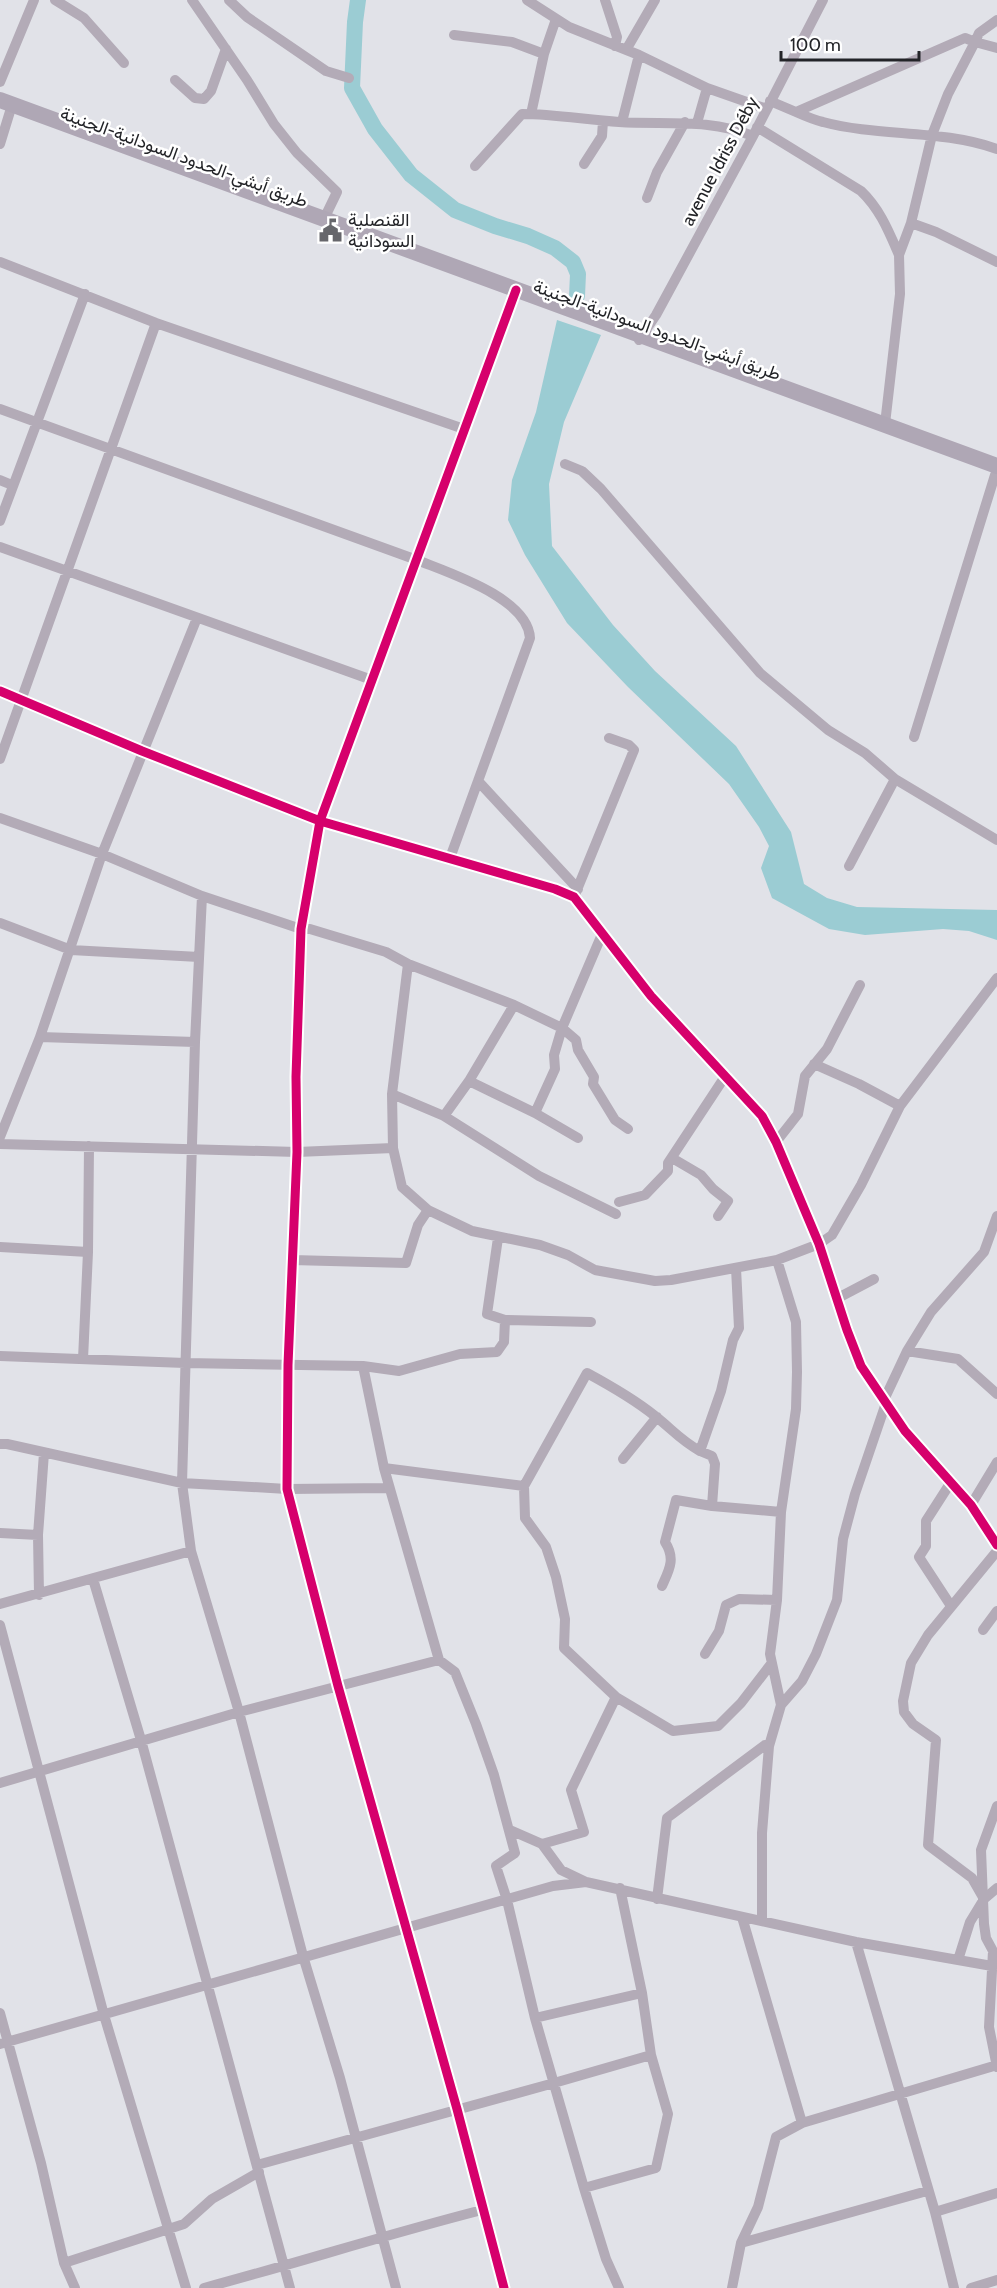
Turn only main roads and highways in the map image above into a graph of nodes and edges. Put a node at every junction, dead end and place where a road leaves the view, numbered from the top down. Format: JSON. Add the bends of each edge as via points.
{"nodes":[{"id":1,"x":6,"y":108,"type":"edge"},
{"id":2,"x":228,"y":189,"type":"junction"},
{"id":3,"x":515,"y":294,"type":"junction"},
{"id":4,"x":708,"y":365,"type":"junction"},
{"id":5,"x":996,"y":472,"type":"edge"}],
"edges":[{"from":1,"to":2,"type":"highway","name":"طريق أبشي-الحدود السودانية-الجنينة"},
{"from":2,"to":3,"type":"highway","name":"طريق أبشي-الحدود السودانية-الجنينة"},
{"from":2,"to":3,"type":"highway","via":[[324,219]]},
{"from":3,"to":4,"type":"highway","name":"طريق أبشي-الحدود السودانية-الجنينة"},
{"from":4,"to":5,"type":"highway","name":"طريق أبشي-الحدود السودانية-الجنينة"},
{"from":4,"to":5,"type":"highway","via":[[885,424]]}]}
